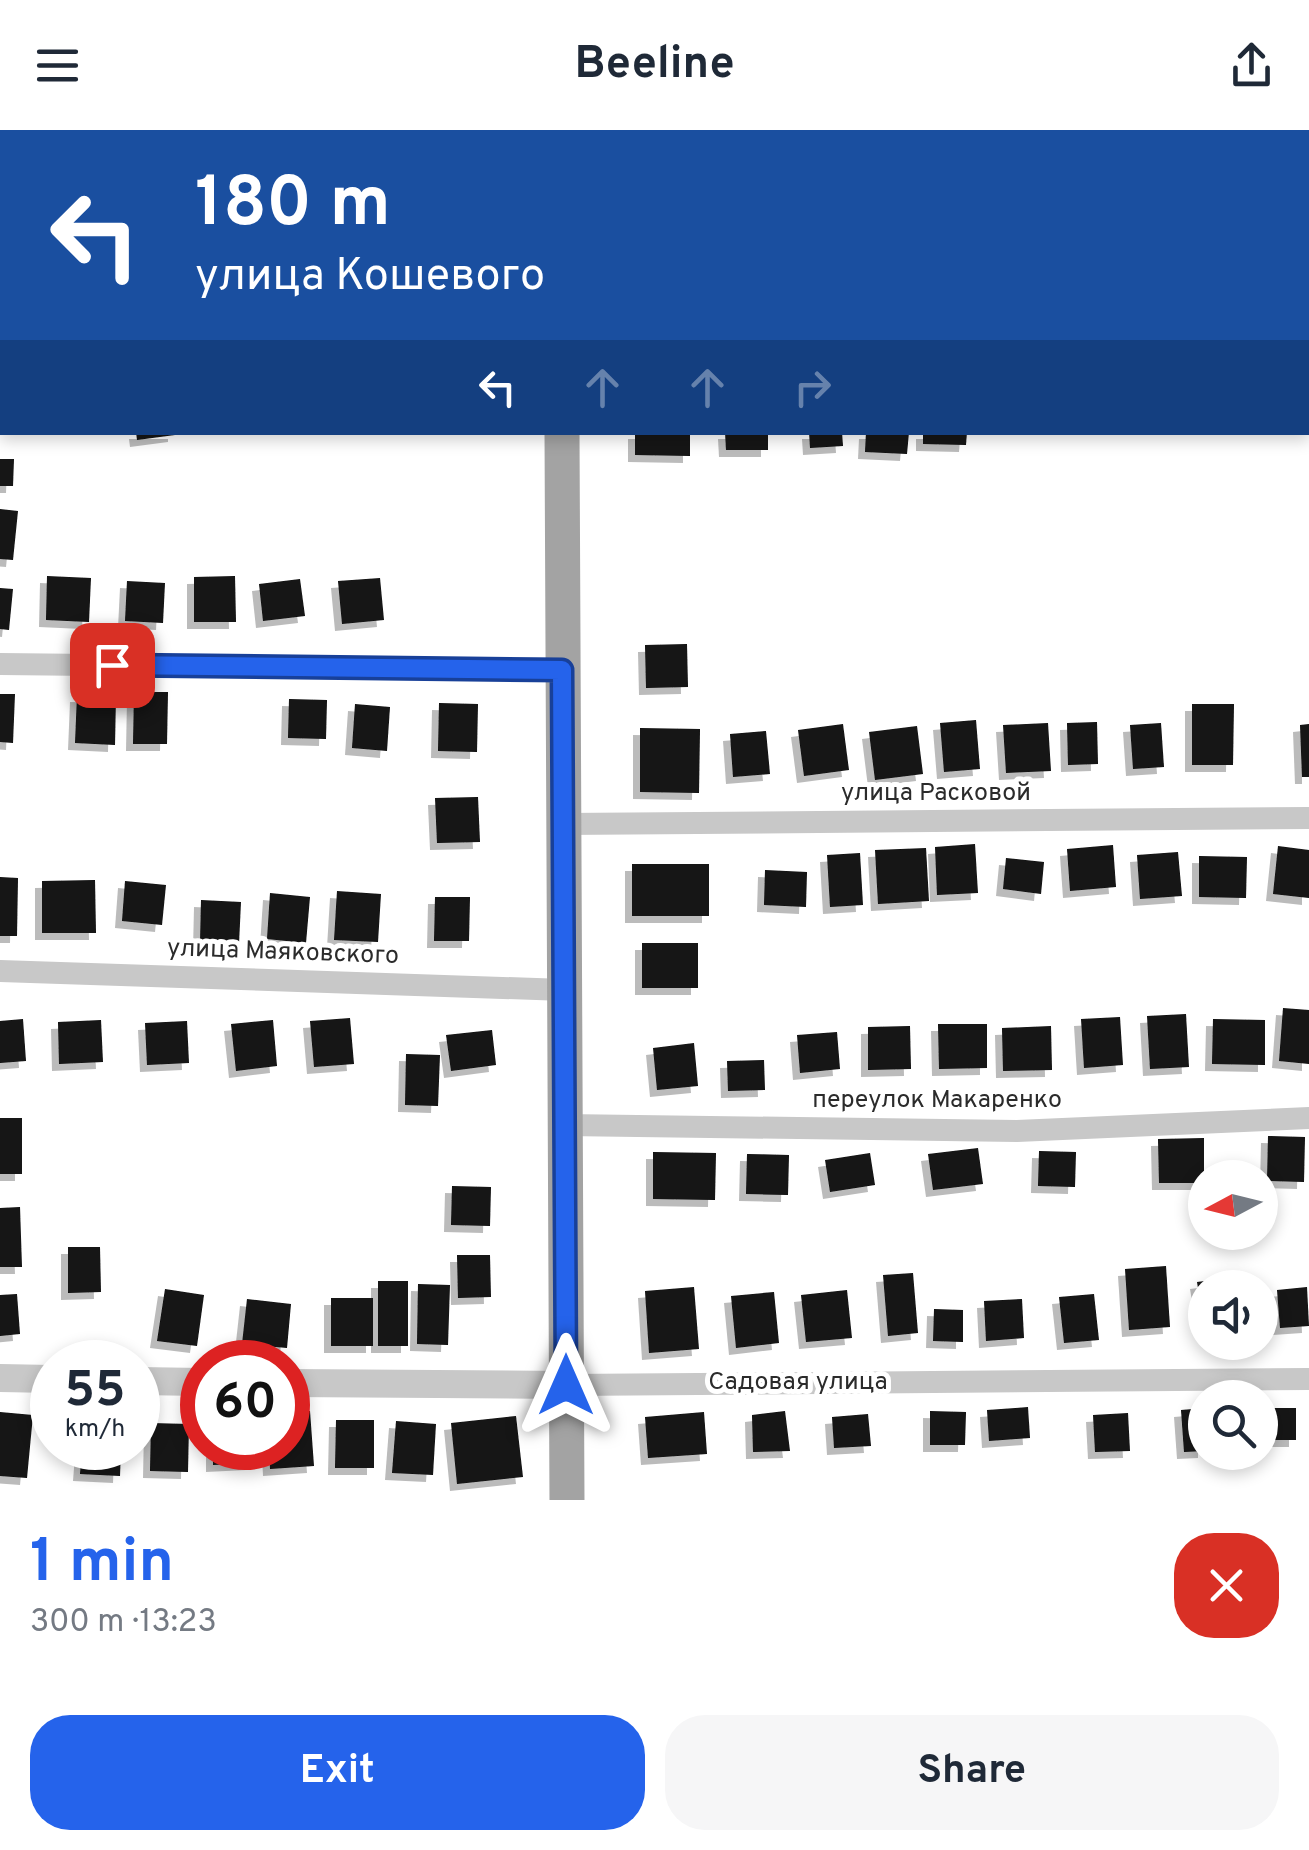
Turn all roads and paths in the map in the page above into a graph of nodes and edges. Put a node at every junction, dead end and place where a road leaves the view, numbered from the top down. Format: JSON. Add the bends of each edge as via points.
{"nodes":[{"id":1,"x":562,"y":435,"type":"edge"},
{"id":2,"x":0,"y":664,"type":"edge"},
{"id":3,"x":562,"y":670,"type":"junction"},
{"id":4,"x":1309,"y":818,"type":"edge"},
{"id":5,"x":563,"y":824,"type":"junction"},
{"id":6,"x":0,"y":971,"type":"edge"},
{"id":7,"x":565,"y":990,"type":"junction"},
{"id":8,"x":1309,"y":1118,"type":"edge"},
{"id":9,"x":564,"y":1125,"type":"junction"},
{"id":10,"x":0,"y":1378,"type":"edge"},
{"id":11,"x":30,"y":1379,"type":"edge"},
{"id":12,"x":1309,"y":1379,"type":"edge"},
{"id":13,"x":310,"y":1383,"type":"edge"},
{"id":14,"x":566,"y":1385,"type":"junction"},
{"id":15,"x":568,"y":1500,"type":"edge"}],
"edges":[{"from":1,"to":3,"type":"main road"},
{"from":2,"to":3,"type":"street"},
{"from":3,"to":5,"type":"main road"},
{"from":4,"to":5,"type":"street","name":"улица Расковой"},
{"from":5,"to":7,"type":"main road"},
{"from":6,"to":7,"type":"street","name":"улица Маяковского"},
{"from":7,"to":9,"type":"main road"},
{"from":8,"to":9,"type":"street","name":"переулок Макаренко","via":[[1018,1131]]},
{"from":9,"to":14,"type":"main road"},
{"from":10,"to":11,"type":"street"},
{"from":12,"to":14,"type":"street","name":"Садовая улица"},
{"from":13,"to":14,"type":"street","name":"Садовая улица"},
{"from":14,"to":15,"type":"main road"}]}
